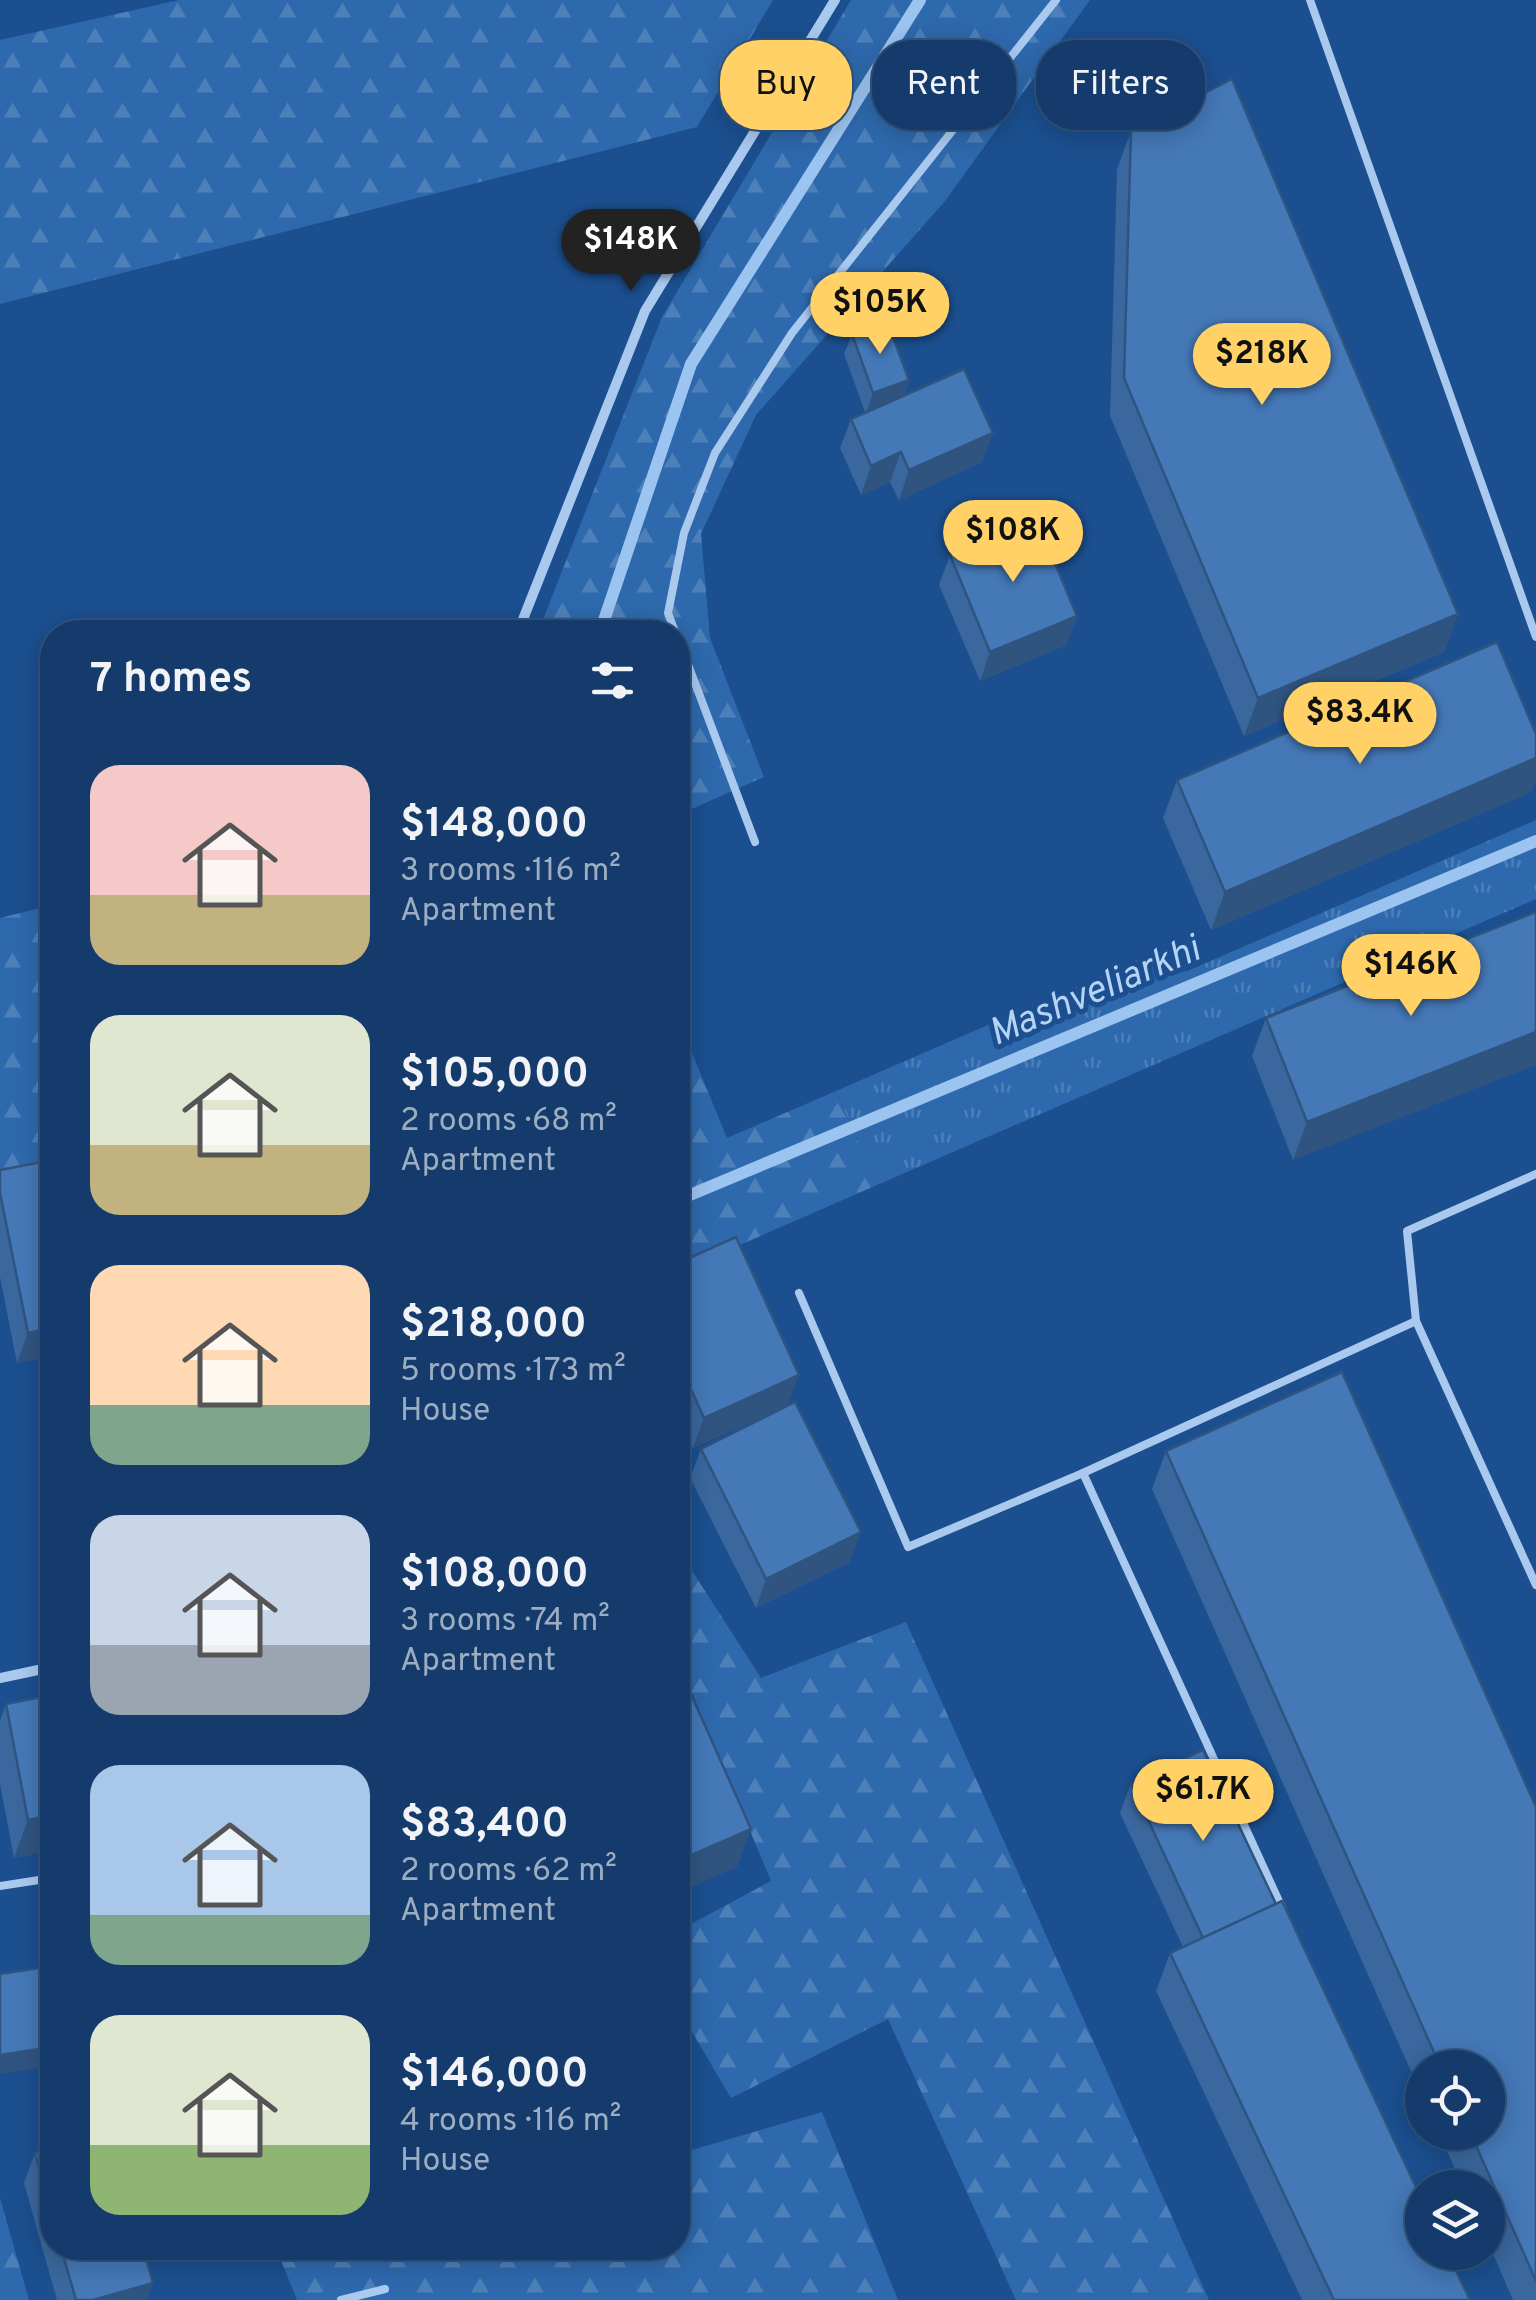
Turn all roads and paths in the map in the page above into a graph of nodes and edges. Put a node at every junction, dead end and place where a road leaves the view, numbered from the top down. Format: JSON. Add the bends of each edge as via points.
{"nodes":[{"id":1,"x":834,"y":0,"type":"edge"},
{"id":2,"x":1056,"y":0,"type":"edge"},
{"id":3,"x":1310,"y":0,"type":"edge"},
{"id":4,"x":523,"y":620,"type":"edge"},
{"id":5,"x":670,"y":620,"type":"edge"},
{"id":6,"x":1536,"y":637,"type":"edge"},
{"id":7,"x":690,"y":673,"type":"edge"},
{"id":8,"x":754,"y":842,"type":"dead end"},
{"id":9,"x":1536,"y":1174,"type":"edge"},
{"id":10,"x":799,"y":1293,"type":"dead end"},
{"id":11,"x":1416,"y":1322,"type":"junction"},
{"id":12,"x":1084,"y":1473,"type":"junction"},
{"id":13,"x":1536,"y":1585,"type":"edge"},
{"id":14,"x":40,"y":1670,"type":"edge"},
{"id":15,"x":0,"y":1678,"type":"edge"},
{"id":16,"x":40,"y":1880,"type":"edge"},
{"id":17,"x":0,"y":1886,"type":"edge"},
{"id":18,"x":1290,"y":1924,"type":"edge"},
{"id":19,"x":385,"y":2288,"type":"dead end"},
{"id":20,"x":341,"y":2300,"type":"edge"}],
"edges":[{"from":1,"to":4,"type":"street","via":[[644,311]]},
{"from":2,"to":5,"type":"lane","via":[[792,333],[715,453],[684,533]]},
{"from":3,"to":6,"type":"lane"},
{"from":7,"to":8,"type":"lane"},
{"from":9,"to":11,"type":"lane","via":[[1407,1230]]},
{"from":10,"to":12,"type":"lane","via":[[908,1548]]},
{"from":11,"to":12,"type":"lane"},
{"from":11,"to":13,"type":"lane"},
{"from":12,"to":18,"type":"lane"},
{"from":14,"to":15,"type":"street"},
{"from":16,"to":17,"type":"lane"},
{"from":19,"to":20,"type":"lane"}]}
